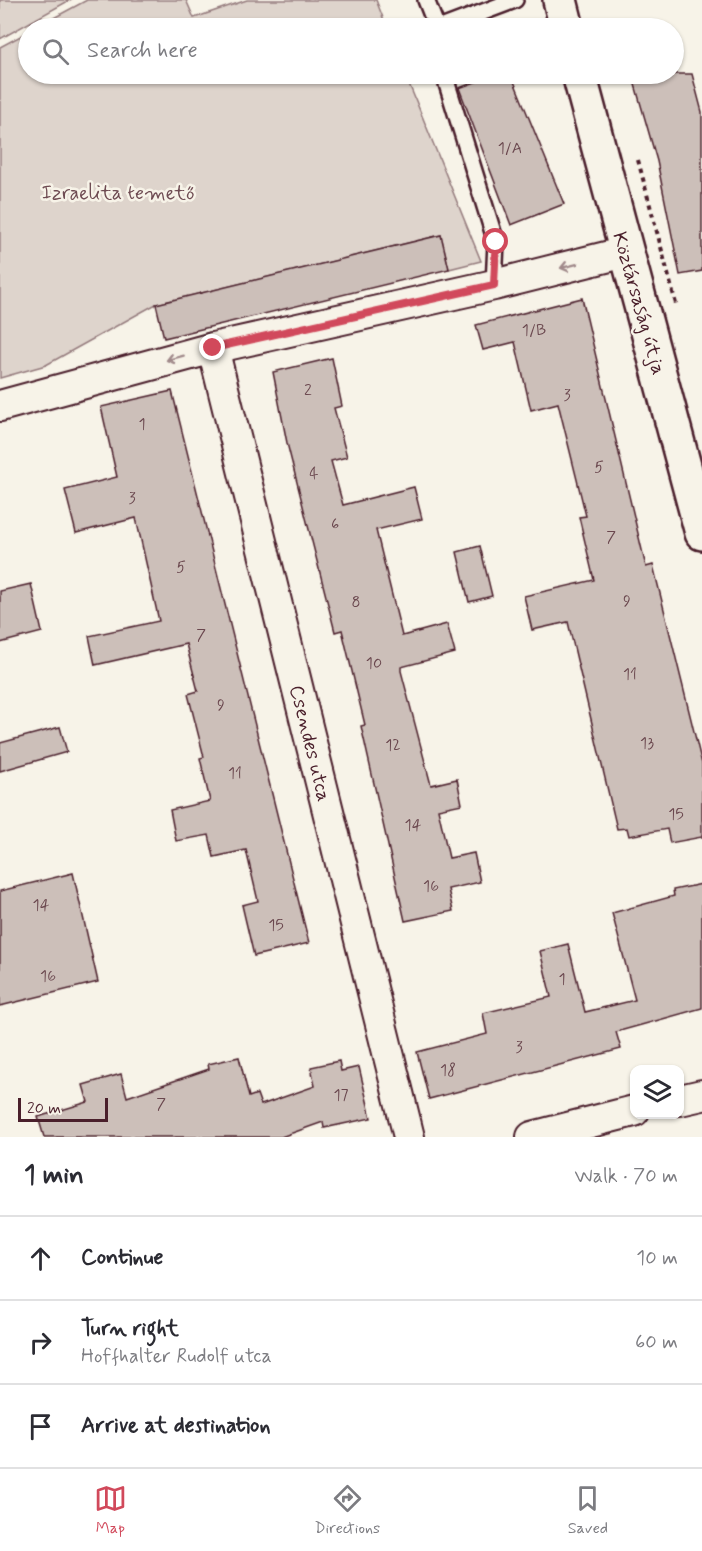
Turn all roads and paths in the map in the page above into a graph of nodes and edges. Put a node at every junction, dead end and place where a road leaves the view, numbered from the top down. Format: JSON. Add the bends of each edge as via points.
{"nodes":[{"id":1,"x":426,"y":0,"type":"edge"},
{"id":2,"x":515,"y":0,"type":"edge"},
{"id":3,"x":560,"y":0,"type":"edge"},
{"id":4,"x":434,"y":18,"type":"edge"},
{"id":5,"x":466,"y":18,"type":"edge"},
{"id":6,"x":564,"y":18,"type":"edge"},
{"id":7,"x":447,"y":84,"type":"edge"},
{"id":8,"x":582,"y":84,"type":"edge"},
{"id":9,"x":626,"y":252,"type":"junction"},
{"id":10,"x":494,"y":285,"type":"junction"},
{"id":11,"x":213,"y":348,"type":"junction"},
{"id":12,"x":0,"y":406,"type":"edge"},
{"id":13,"x":702,"y":533,"type":"edge"},
{"id":14,"x":702,"y":1095,"type":"edge"},
{"id":15,"x":684,"y":1099,"type":"edge"},
{"id":16,"x":630,"y":1112,"type":"edge"},
{"id":17,"x":409,"y":1137,"type":"edge"},
{"id":18,"x":532,"y":1137,"type":"edge"}],
"edges":[{"from":1,"to":4,"type":"lane"},
{"from":2,"to":5,"type":"lane"},
{"from":3,"to":6,"type":"street"},
{"from":7,"to":10,"type":"lane","via":[[496,242]]},
{"from":8,"to":9,"type":"street","name":"Köztársaság útja"},
{"from":9,"to":10,"type":"street","one_way":true},
{"from":9,"to":13,"type":"street","name":"Köztársaság útja"},
{"from":10,"to":11,"type":"street"},
{"from":11,"to":12,"type":"street","one_way":true},
{"from":11,"to":17,"type":"street","name":"Csendes utca"},
{"from":14,"to":15,"type":"street"},
{"from":16,"to":18,"type":"street"}]}
